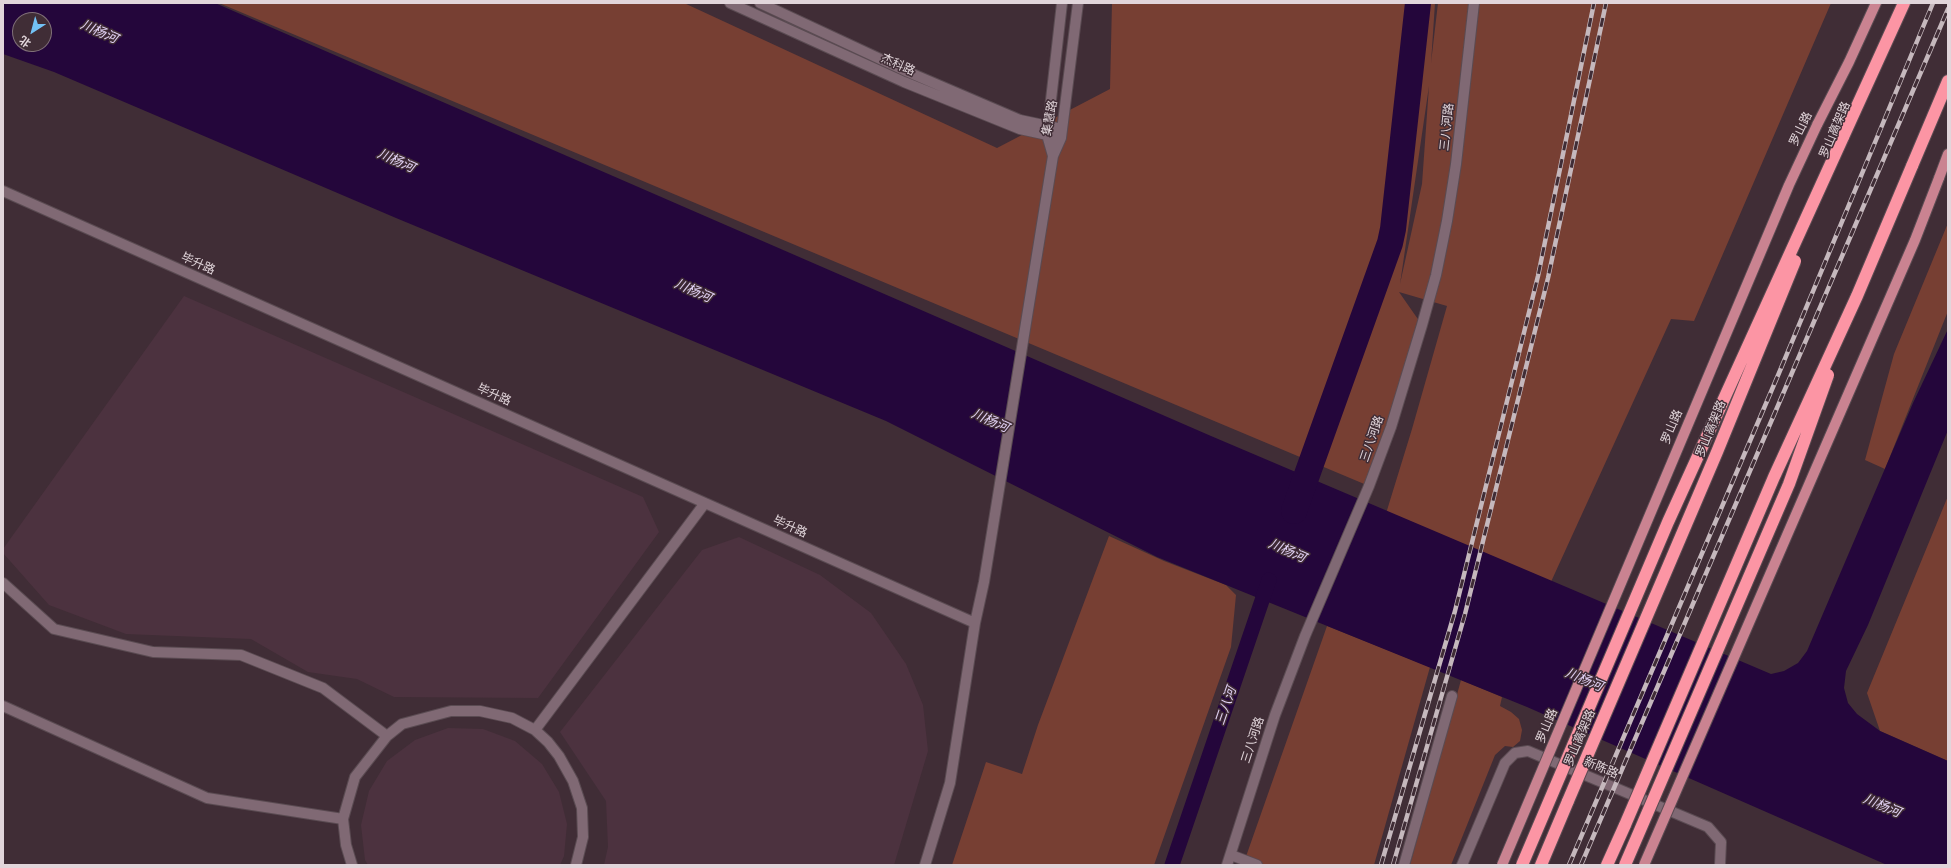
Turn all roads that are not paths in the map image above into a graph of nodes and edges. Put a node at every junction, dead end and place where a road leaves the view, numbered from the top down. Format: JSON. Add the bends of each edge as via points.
{"nodes":[{"id":1,"x":730,"y":3,"type":"edge"},
{"id":2,"x":760,"y":3,"type":"edge"},
{"id":3,"x":1062,"y":3,"type":"edge"},
{"id":4,"x":1078,"y":3,"type":"edge"},
{"id":5,"x":1474,"y":3,"type":"edge"},
{"id":6,"x":1876,"y":3,"type":"edge"},
{"id":7,"x":1904,"y":3,"type":"edge"},
{"id":8,"x":1948,"y":81,"type":"edge"},
{"id":9,"x":1048,"y":130,"type":"junction"},
{"id":10,"x":1061,"y":133,"type":"junction"},
{"id":11,"x":1845,"y":138,"type":"junction"},
{"id":12,"x":1948,"y":154,"type":"edge"},
{"id":13,"x":1053,"y":156,"type":"junction"},
{"id":14,"x":3,"y":191,"type":"edge"},
{"id":15,"x":1857,"y":296,"type":"junction"},
{"id":16,"x":705,"y":503,"type":"junction"},
{"id":17,"x":3,"y":583,"type":"edge"},
{"id":18,"x":974,"y":624,"type":"junction"},
{"id":19,"x":1452,"y":696,"type":"dead end"},
{"id":20,"x":3,"y":706,"type":"edge"},
{"id":21,"x":535,"y":730,"type":"junction"},
{"id":22,"x":387,"y":736,"type":"junction"},
{"id":23,"x":343,"y":819,"type":"junction"},
{"id":24,"x":1231,"y":855,"type":"junction"},
{"id":25,"x":352,"y":865,"type":"edge"},
{"id":26,"x":576,"y":865,"type":"edge"},
{"id":27,"x":925,"y":865,"type":"edge"},
{"id":28,"x":1227,"y":865,"type":"edge"},
{"id":29,"x":1257,"y":865,"type":"edge"},
{"id":30,"x":1404,"y":865,"type":"edge"},
{"id":31,"x":1462,"y":865,"type":"edge"},
{"id":32,"x":1502,"y":865,"type":"edge"},
{"id":33,"x":1522,"y":865,"type":"edge"},
{"id":34,"x":1541,"y":865,"type":"edge"},
{"id":35,"x":1607,"y":865,"type":"edge"},
{"id":36,"x":1625,"y":865,"type":"edge"},
{"id":37,"x":1644,"y":865,"type":"edge"},
{"id":38,"x":1720,"y":865,"type":"edge"}],
"edges":[{"from":1,"to":9,"type":"street","name":"杰科路","via":[[904,82],[1020,129]]},
{"from":2,"to":9,"type":"street","name":"杰科路","via":[[908,72]]},
{"from":3,"to":9,"type":"street","name":"集慧路"},
{"from":4,"to":10,"type":"street","name":"集慧路"},
{"from":5,"to":24,"type":"street","name":"三八河路","via":[[1447,221],[1436,275],[1410,368],[1369,486],[1305,636],[1275,715]]},
{"from":6,"to":32,"type":"main road","name":"罗山路","bridge":true,"via":[[1788,185]]},
{"from":7,"to":11,"type":"highway","name":"罗山高架路"},
{"from":8,"to":15,"type":"highway","bridge":true},
{"from":9,"to":10,"type":"street","name":"杰科路"},
{"from":9,"to":13,"type":"street","name":"集慧路"},
{"from":10,"to":13,"type":"street","name":"集慧路"},
{"from":11,"to":33,"type":"highway","bridge":true,"via":[[1668,522]]},
{"from":11,"to":34,"type":"highway","name":"罗山高架路","bridge":true,"via":[[1717,452]]},
{"from":12,"to":37,"type":"main road","bridge":true,"via":[[1915,240]]},
{"from":13,"to":18,"type":"street","via":[[984,582]]},
{"from":14,"to":16,"type":"street","name":"毕升路"},
{"from":15,"to":35,"type":"highway","bridge":true,"via":[[1774,477]]},
{"from":15,"to":36,"type":"highway","bridge":true,"via":[[1789,484]]},
{"from":16,"to":18,"type":"street","name":"毕升路"},
{"from":16,"to":21,"type":"street"},
{"from":17,"to":22,"type":"street","via":[[54,629],[153,652],[241,655],[323,688]]},
{"from":18,"to":27,"type":"street","via":[[950,783]]},
{"from":19,"to":30,"type":"street"},
{"from":20,"to":23,"type":"street","via":[[207,798]]},
{"from":21,"to":22,"type":"street","via":[[512,718],[480,711],[451,711],[402,724]]},
{"from":21,"to":26,"type":"street","via":[[559,756],[573,781],[582,808],[583,838]]},
{"from":22,"to":23,"type":"street","via":[[355,778]]},
{"from":23,"to":25,"type":"street","via":[[346,845]]},
{"from":24,"to":28,"type":"street","name":"三八河路"},
{"from":24,"to":29,"type":"street"},
{"from":31,"to":38,"type":"street","name":"新陈路","via":[[1506,763],[1515,752],[1528,751],[1708,827],[1721,842]]}]}
